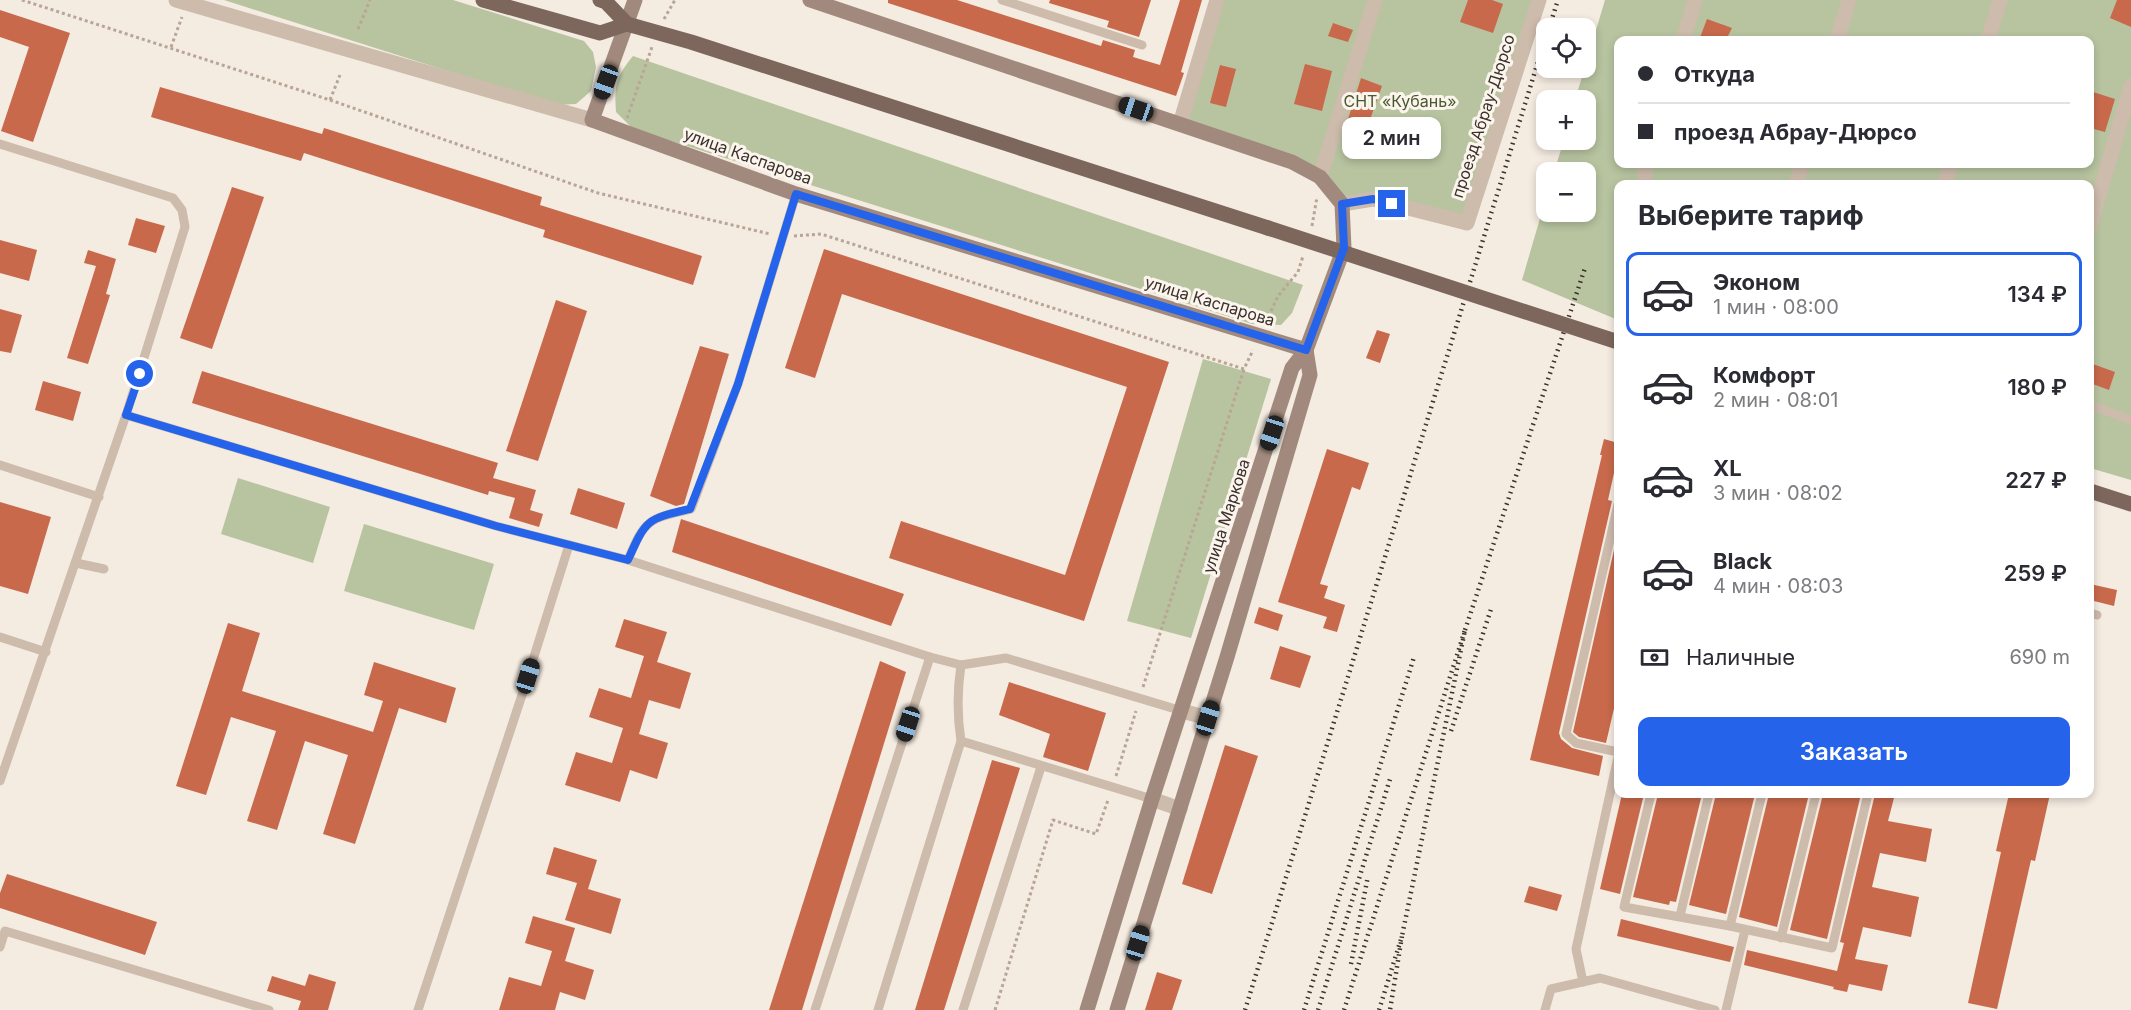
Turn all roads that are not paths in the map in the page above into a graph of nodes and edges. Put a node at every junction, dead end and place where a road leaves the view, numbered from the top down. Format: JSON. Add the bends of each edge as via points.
{"nodes":[{"id":1,"x":176,"y":0,"type":"edge"},
{"id":2,"x":483,"y":0,"type":"edge"},
{"id":3,"x":600,"y":0,"type":"edge"},
{"id":4,"x":634,"y":0,"type":"edge"},
{"id":5,"x":810,"y":0,"type":"edge"},
{"id":6,"x":1002,"y":0,"type":"edge"},
{"id":7,"x":1217,"y":0,"type":"edge"},
{"id":8,"x":1376,"y":0,"type":"edge"},
{"id":9,"x":1539,"y":0,"type":"edge"},
{"id":10,"x":1695,"y":0,"type":"edge"},
{"id":11,"x":1849,"y":0,"type":"edge"},
{"id":12,"x":2000,"y":0,"type":"edge"},
{"id":13,"x":627,"y":24,"type":"junction"},
{"id":14,"x":1684,"y":36,"type":"edge"},
{"id":15,"x":1838,"y":36,"type":"edge"},
{"id":16,"x":1989,"y":36,"type":"edge"},
{"id":17,"x":1142,"y":45,"type":"dead end"},
{"id":18,"x":2131,"y":86,"type":"edge"},
{"id":19,"x":592,"y":120,"type":"junction"},
{"id":20,"x":1180,"y":124,"type":"junction"},
{"id":21,"x":0,"y":144,"type":"edge"},
{"id":22,"x":1320,"y":177,"type":"junction"},
{"id":23,"x":796,"y":194,"type":"junction"},
{"id":24,"x":1342,"y":204,"type":"junction"},
{"id":25,"x":2094,"y":212,"type":"edge"},
{"id":26,"x":1614,"y":341,"type":"edge"},
{"id":27,"x":1306,"y":350,"type":"junction"},
{"id":28,"x":2094,"y":406,"type":"edge"},
{"id":29,"x":126,"y":415,"type":"junction"},
{"id":30,"x":2131,"y":420,"type":"edge"},
{"id":31,"x":0,"y":465,"type":"edge"},
{"id":32,"x":2094,"y":492,"type":"edge"},
{"id":33,"x":99,"y":497,"type":"junction"},
{"id":34,"x":2131,"y":504,"type":"edge"},
{"id":35,"x":1614,"y":521,"type":"edge"},
{"id":36,"x":569,"y":545,"type":"junction"},
{"id":37,"x":628,"y":560,"type":"junction"},
{"id":38,"x":76,"y":563,"type":"junction"},
{"id":39,"x":104,"y":569,"type":"dead end"},
{"id":40,"x":0,"y":637,"type":"edge"},
{"id":41,"x":46,"y":652,"type":"junction"},
{"id":42,"x":930,"y":657,"type":"junction"},
{"id":43,"x":961,"y":665,"type":"junction"},
{"id":44,"x":1182,"y":711,"type":"junction"},
{"id":45,"x":1208,"y":718,"type":"junction"},
{"id":46,"x":961,"y":741,"type":"junction"},
{"id":47,"x":1614,"y":751,"type":"edge"},
{"id":48,"x":1041,"y":767,"type":"junction"},
{"id":49,"x":1614,"y":776,"type":"edge"},
{"id":50,"x":0,"y":781,"type":"edge"},
{"id":51,"x":1650,"y":798,"type":"edge"},
{"id":52,"x":1708,"y":798,"type":"edge"},
{"id":53,"x":1761,"y":798,"type":"edge"},
{"id":54,"x":1815,"y":798,"type":"edge"},
{"id":55,"x":1867,"y":798,"type":"edge"},
{"id":56,"x":1152,"y":799,"type":"junction"},
{"id":57,"x":1180,"y":808,"type":"junction"},
{"id":58,"x":1680,"y":916,"type":"junction"},
{"id":59,"x":1730,"y":926,"type":"junction"},
{"id":60,"x":1745,"y":930,"type":"junction"},
{"id":61,"x":1781,"y":938,"type":"junction"},
{"id":62,"x":0,"y":947,"type":"edge"},
{"id":63,"x":1583,"y":982,"type":"junction"},
{"id":64,"x":250,"y":1007,"type":"edge"},
{"id":65,"x":269,"y":1010,"type":"edge"},
{"id":66,"x":418,"y":1010,"type":"edge"},
{"id":67,"x":815,"y":1010,"type":"edge"},
{"id":68,"x":878,"y":1010,"type":"edge"},
{"id":69,"x":963,"y":1010,"type":"edge"},
{"id":70,"x":1087,"y":1010,"type":"edge"},
{"id":71,"x":1117,"y":1010,"type":"edge"},
{"id":72,"x":1545,"y":1010,"type":"edge"},
{"id":73,"x":1715,"y":1010,"type":"edge"},
{"id":74,"x":1726,"y":1010,"type":"edge"}],
"edges":[{"from":1,"to":19,"type":"street","name":"улица Каспарова"},
{"from":2,"to":13,"type":"main road","via":[[600,33]]},
{"from":3,"to":13,"type":"main road"},
{"from":4,"to":13,"type":"main road"},
{"from":5,"to":20,"type":"main road"},
{"from":6,"to":17,"type":"lane"},
{"from":7,"to":20,"type":"street"},
{"from":8,"to":22,"type":"street"},
{"from":9,"to":24,"type":"street","name":"проезд Абрау-Дюрсо","via":[[1467,223],[1373,199]]},
{"from":10,"to":14,"type":"street"},
{"from":11,"to":15,"type":"street"},
{"from":12,"to":16,"type":"street"},
{"from":13,"to":19,"type":"main road"},
{"from":13,"to":26,"type":"main road","bridge":true},
{"from":18,"to":25,"type":"street"},
{"from":19,"to":23,"type":"main road","name":"улица Каспарова"},
{"from":20,"to":22,"type":"main road","via":[[1292,162]]},
{"from":21,"to":29,"type":"lane","via":[[173,198],[182,210],[185,227],[179,249]]},
{"from":22,"to":24,"type":"main road"},
{"from":23,"to":27,"type":"main road","name":"улица Каспарова"},
{"from":23,"to":37,"type":"lane","via":[[738,384],[690,509],[650,521]]},
{"from":24,"to":27,"type":"main road","via":[[1344,248]]},
{"from":27,"to":44,"type":"main road","name":"улица Маркова","via":[[1292,368]]},
{"from":27,"to":45,"type":"main road","via":[[1310,375]]},
{"from":28,"to":30,"type":"lane"},
{"from":29,"to":33,"type":"lane"},
{"from":29,"to":36,"type":"lane"},
{"from":31,"to":33,"type":"lane"},
{"from":32,"to":34,"type":"main road"},
{"from":33,"to":38,"type":"lane"},
{"from":35,"to":47,"type":"lane","via":[[1566,734],[1576,742]]},
{"from":36,"to":37,"type":"lane"},
{"from":36,"to":66,"type":"lane"},
{"from":37,"to":42,"type":"lane"},
{"from":38,"to":39,"type":"lane"},
{"from":38,"to":41,"type":"lane"},
{"from":40,"to":41,"type":"lane"},
{"from":41,"to":50,"type":"lane"},
{"from":42,"to":43,"type":"lane"},
{"from":42,"to":67,"type":"lane"},
{"from":43,"to":44,"type":"lane","via":[[1006,658]]},
{"from":43,"to":46,"type":"lane","via":[[957,690]]},
{"from":44,"to":45,"type":"street"},
{"from":44,"to":56,"type":"main road","name":"улица Маркова"},
{"from":45,"to":57,"type":"main road"},
{"from":46,"to":48,"type":"lane"},
{"from":46,"to":68,"type":"lane"},
{"from":48,"to":56,"type":"lane"},
{"from":48,"to":69,"type":"lane"},
{"from":49,"to":63,"type":"lane","via":[[1576,948]]},
{"from":51,"to":58,"type":"lane","via":[[1624,907]]},
{"from":52,"to":58,"type":"lane"},
{"from":53,"to":59,"type":"lane"},
{"from":54,"to":61,"type":"lane"},
{"from":55,"to":61,"type":"lane","via":[[1832,948]]},
{"from":56,"to":57,"type":"street"},
{"from":56,"to":70,"type":"main road","name":"улица Маркова"},
{"from":57,"to":71,"type":"main road"},
{"from":58,"to":59,"type":"lane"},
{"from":59,"to":60,"type":"lane"},
{"from":60,"to":61,"type":"lane"},
{"from":60,"to":74,"type":"lane"},
{"from":62,"to":64,"type":"lane","via":[[5,932]]},
{"from":63,"to":72,"type":"lane","via":[[1551,989]]},
{"from":63,"to":73,"type":"lane","via":[[1600,978]]},
{"from":64,"to":65,"type":"lane"}]}
